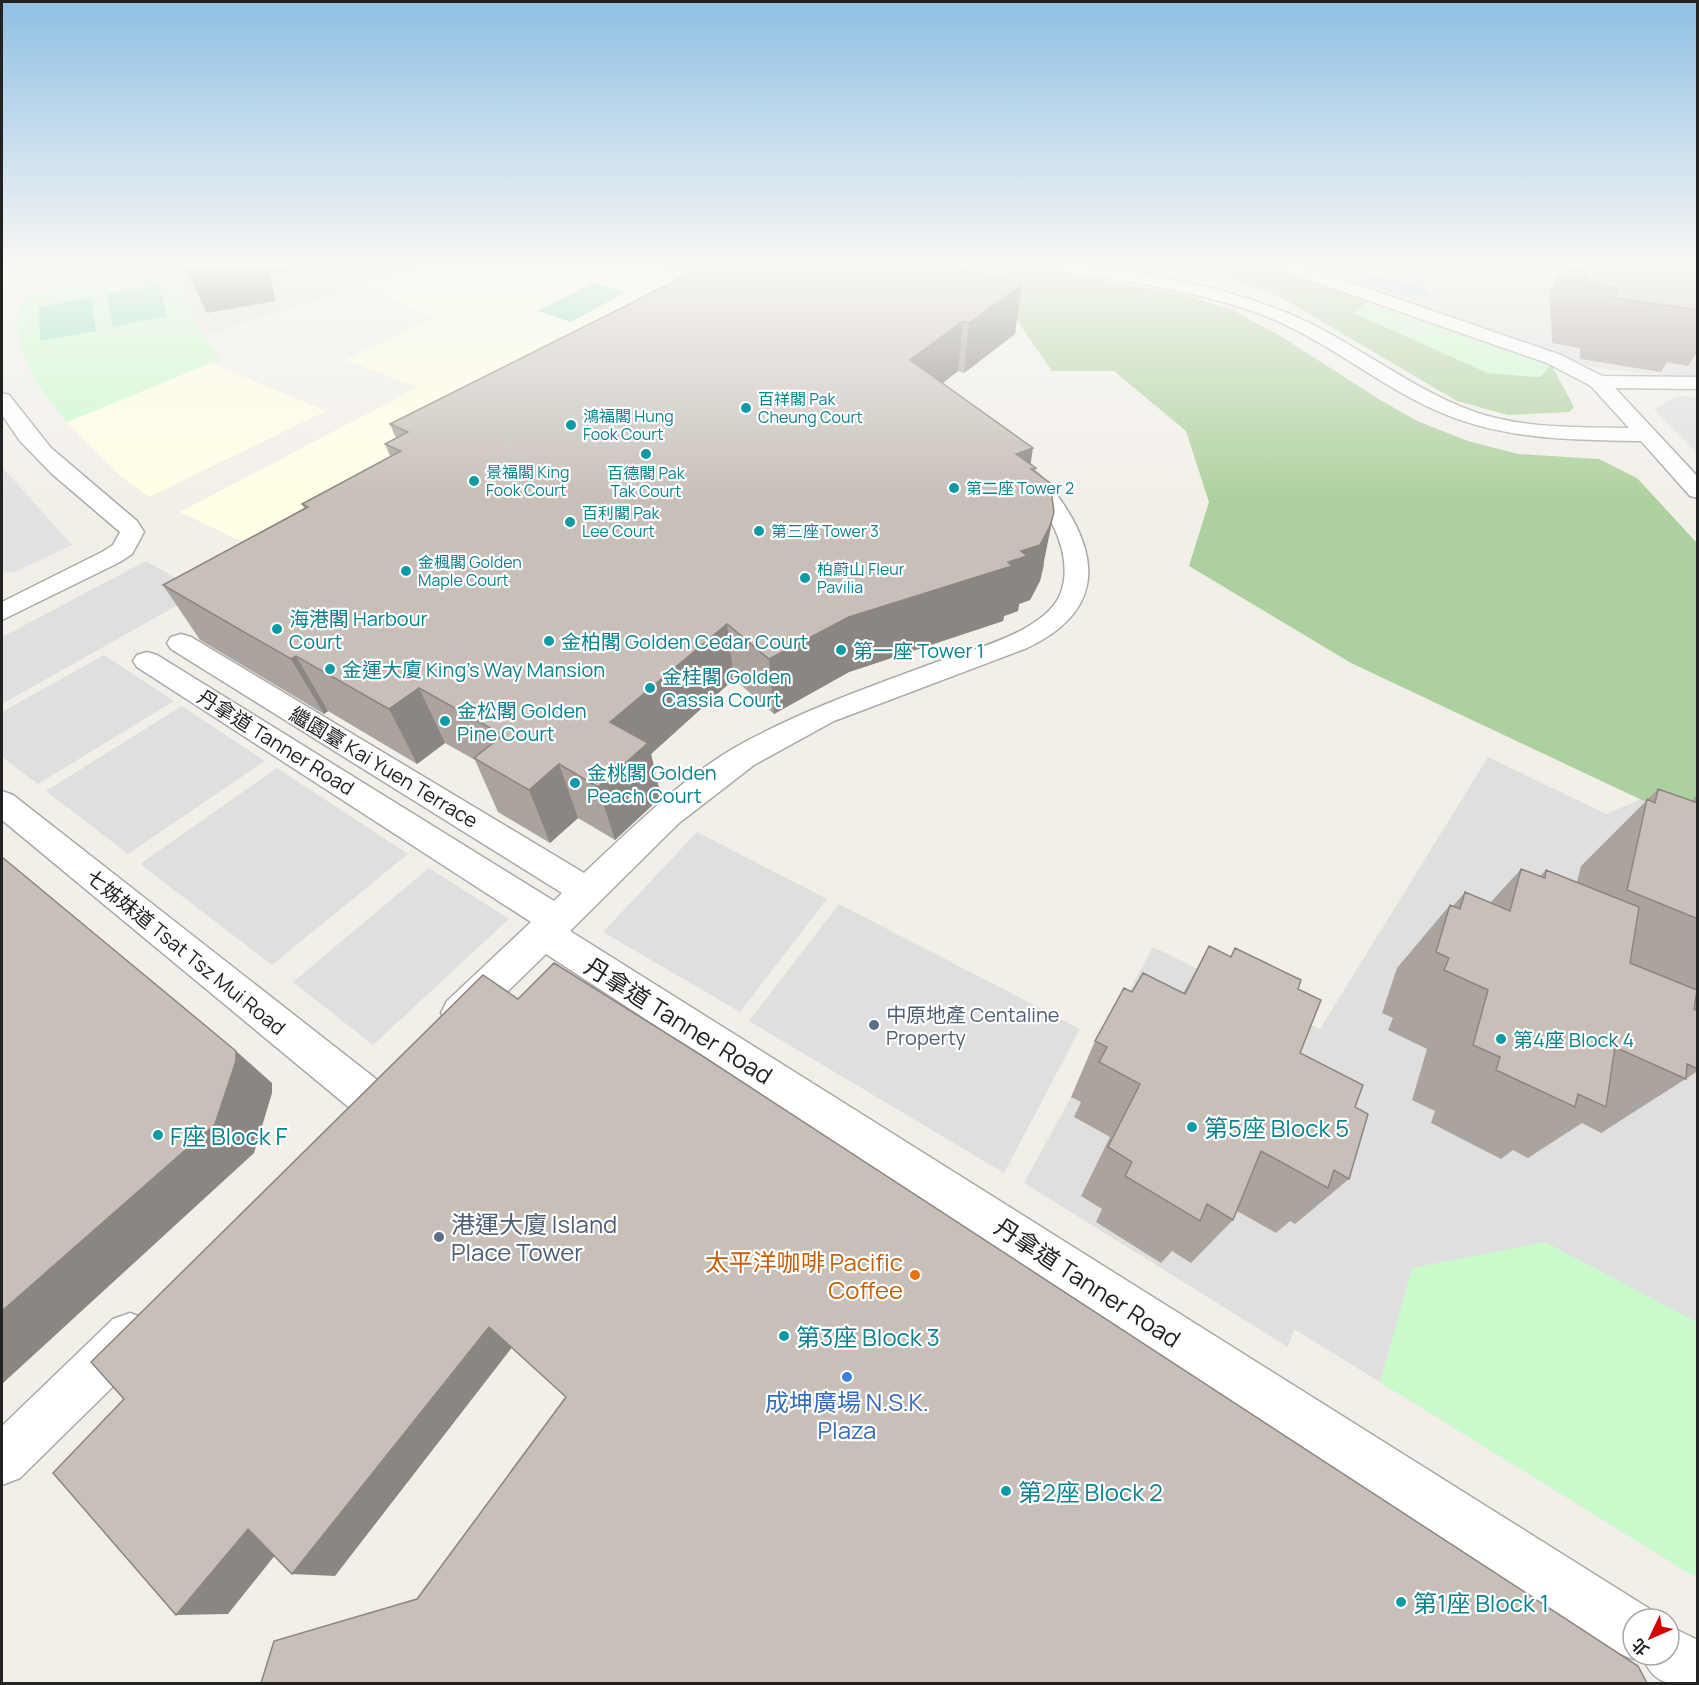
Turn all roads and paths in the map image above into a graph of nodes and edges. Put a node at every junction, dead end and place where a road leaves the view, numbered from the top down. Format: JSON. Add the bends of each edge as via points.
{"nodes":[{"id":1,"x":1332,"y":344,"type":"edge"},
{"id":2,"x":1512,"y":344,"type":"edge"},
{"id":3,"x":1598,"y":382,"type":"junction"},
{"id":4,"x":1698,"y":383,"type":"edge"},
{"id":5,"x":2,"y":399,"type":"edge"},
{"id":6,"x":1647,"y":435,"type":"junction"},
{"id":7,"x":1007,"y":460,"type":"edge"},
{"id":8,"x":1698,"y":491,"type":"edge"},
{"id":9,"x":2,"y":612,"type":"edge"},
{"id":10,"x":181,"y":643,"type":"edge"},
{"id":11,"x":147,"y":661,"type":"dead end"},
{"id":12,"x":2,"y":803,"type":"edge"},
{"id":13,"x":586,"y":891,"type":"junction"},
{"id":14,"x":550,"y":927,"type":"junction"},
{"id":15,"x":439,"y":1034,"type":"edge"},
{"id":16,"x":370,"y":1101,"type":"edge"},
{"id":17,"x":158,"y":1309,"type":"edge"},
{"id":18,"x":2,"y":1460,"type":"edge"},
{"id":19,"x":1621,"y":1623,"type":"edge"},
{"id":20,"x":1681,"y":1661,"type":"edge"},
{"id":21,"x":1698,"y":1672,"type":"edge"}],
"edges":[{"from":1,"to":6,"type":"street","via":[[1465,416],[1519,430]]},
{"from":2,"to":3,"type":"street","via":[[1554,358]]},
{"from":3,"to":4,"type":"street"},
{"from":3,"to":6,"type":"street"},
{"from":5,"to":9,"type":"street","via":[[44,454],[132,532],[130,540],[111,556]]},
{"from":6,"to":8,"type":"street"},
{"from":7,"to":13,"type":"street","via":[[1059,514],[1072,543],[1080,572],[1074,593],[1061,613],[1040,631],[1011,645],[824,714],[743,757],[668,814]]},
{"from":10,"to":13,"type":"street","name":"繼園臺 Kai Yuen Terrace"},
{"from":11,"to":14,"type":"street","name":"丹拿道 Tanner Road"},
{"from":12,"to":16,"type":"street","name":"七姊妹道 Tsat Tsz Mui Road"},
{"from":13,"to":14,"type":"street"},
{"from":14,"to":15,"type":"street"},
{"from":14,"to":19,"type":"street","name":"丹拿道 Tanner Road"},
{"from":17,"to":18,"type":"street"},
{"from":20,"to":21,"type":"street"}]}
